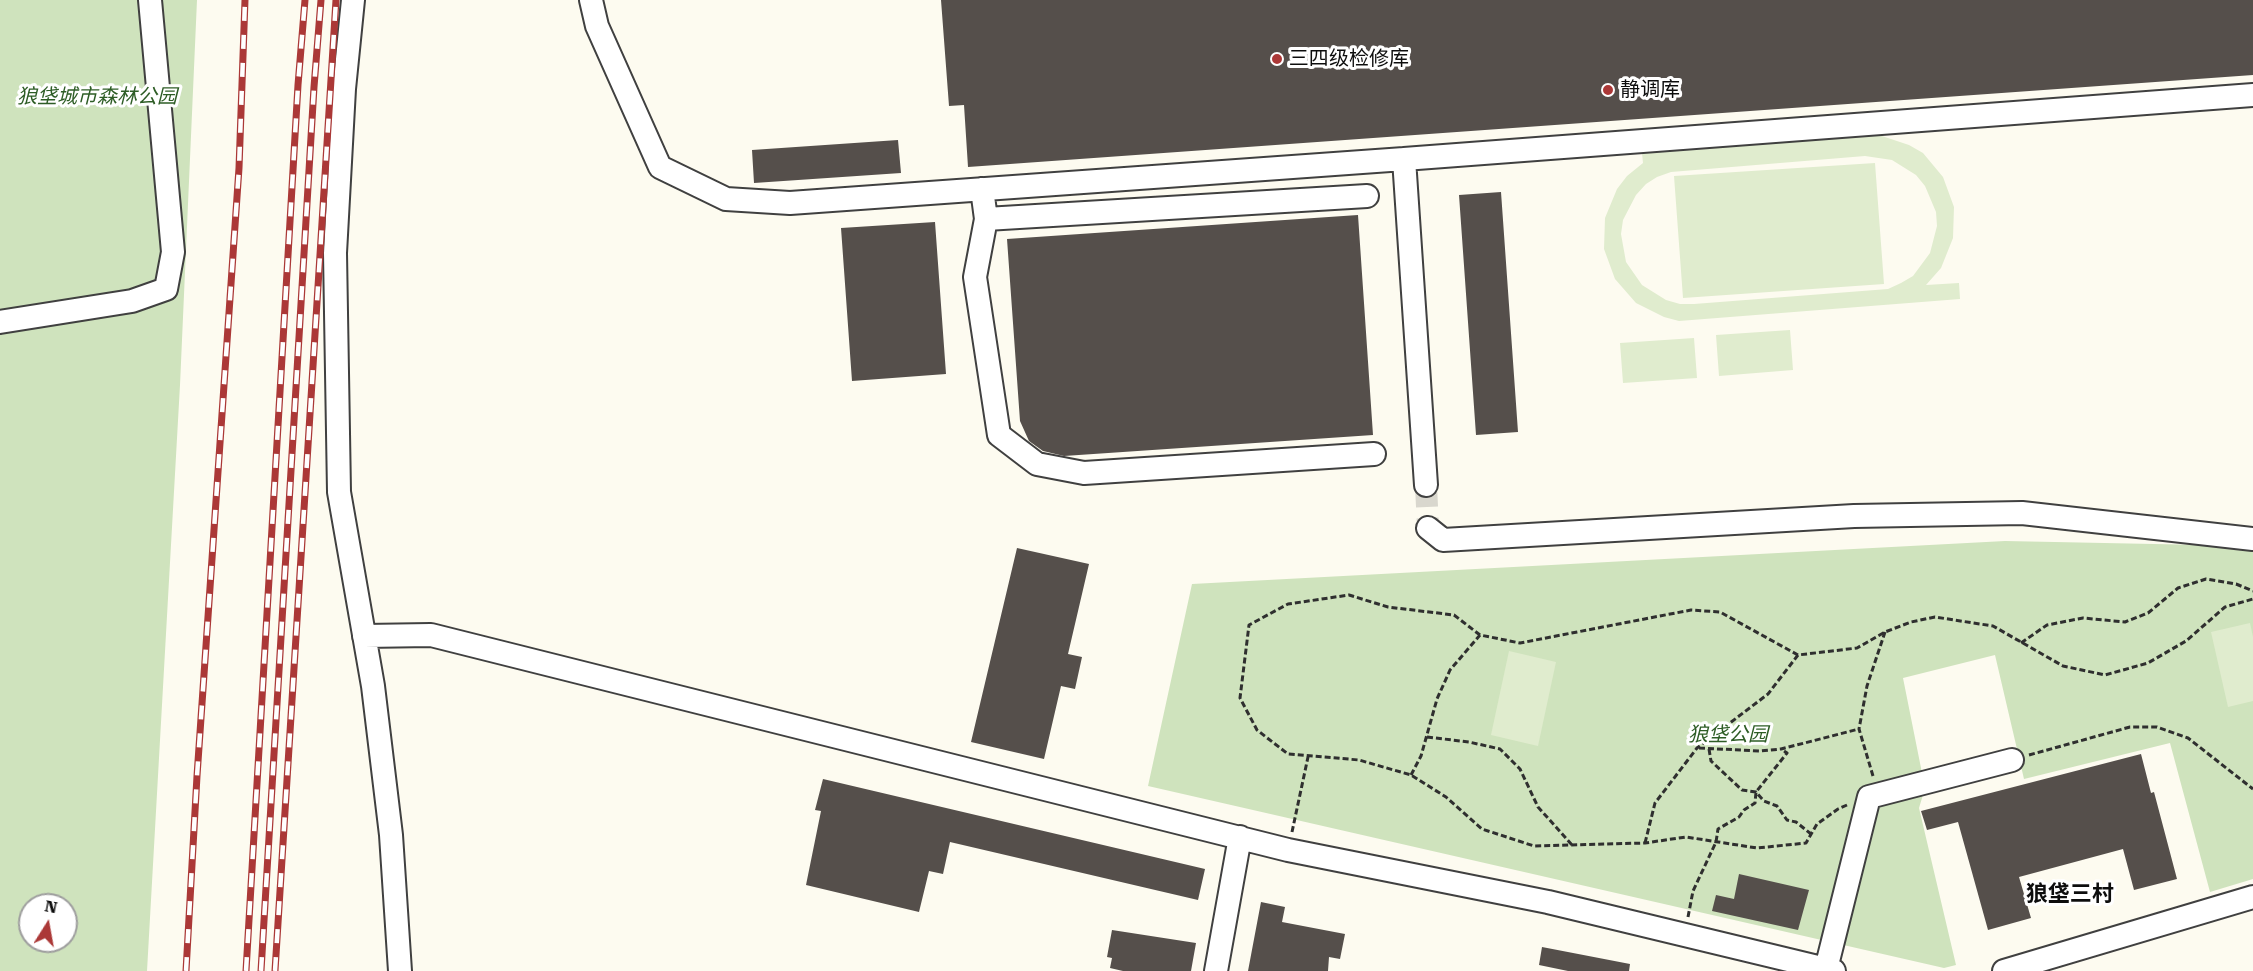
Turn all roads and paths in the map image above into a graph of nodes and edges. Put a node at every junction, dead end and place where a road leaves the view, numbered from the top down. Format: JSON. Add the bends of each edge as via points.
{"nodes":[{"id":1,"x":150,"y":0,"type":"edge"},
{"id":2,"x":353,"y":0,"type":"edge"},
{"id":3,"x":591,"y":0,"type":"edge"},
{"id":4,"x":2253,"y":95,"type":"edge"},
{"id":5,"x":1404,"y":159,"type":"junction"},
{"id":6,"x":982,"y":189,"type":"junction"},
{"id":7,"x":1367,"y":196,"type":"dead end"},
{"id":8,"x":986,"y":219,"type":"junction"},
{"id":9,"x":0,"y":322,"type":"edge"},
{"id":10,"x":1374,"y":454,"type":"dead end"},
{"id":11,"x":1426,"y":485,"type":"tunnel mouth"},
{"id":12,"x":1428,"y":528,"type":"dead end"},
{"id":13,"x":2253,"y":539,"type":"edge"},
{"id":14,"x":2253,"y":591,"type":"edge"},
{"id":15,"x":2253,"y":599,"type":"edge"},
{"id":16,"x":1885,"y":632,"type":"junction"},
{"id":17,"x":1480,"y":635,"type":"junction"},
{"id":18,"x":364,"y":636,"type":"junction"},
{"id":19,"x":2021,"y":643,"type":"junction"},
{"id":20,"x":1798,"y":655,"type":"junction"},
{"id":21,"x":1859,"y":729,"type":"junction"},
{"id":22,"x":1427,"y":736,"type":"junction"},
{"id":23,"x":1697,"y":748,"type":"junction"},
{"id":24,"x":1709,"y":748,"type":"junction"},
{"id":25,"x":1780,"y":749,"type":"junction"},
{"id":26,"x":1308,"y":757,"type":"junction"},
{"id":27,"x":2012,"y":760,"type":"joint"},
{"id":28,"x":1411,"y":775,"type":"junction"},
{"id":29,"x":2253,"y":789,"type":"edge"},
{"id":30,"x":1756,"y":792,"type":"junction"},
{"id":31,"x":1874,"y":796,"type":"junction"},
{"id":32,"x":1811,"y":834,"type":"junction"},
{"id":33,"x":1240,"y":837,"type":"junction"},
{"id":34,"x":1716,"y":842,"type":"junction"},
{"id":35,"x":1645,"y":843,"type":"junction"},
{"id":36,"x":1573,"y":846,"type":"junction"},
{"id":37,"x":1288,"y":850,"type":"junction"},
{"id":38,"x":2253,"y":897,"type":"edge"},
{"id":39,"x":1684,"y":935,"type":"junction"},
{"id":40,"x":1830,"y":970,"type":"edge"},
{"id":41,"x":400,"y":971,"type":"edge"},
{"id":42,"x":1216,"y":971,"type":"edge"},
{"id":43,"x":2004,"y":971,"type":"edge"}],
"edges":[{"from":1,"to":9,"type":"street","via":[[173,252],[166,289],[132,301]]},
{"from":2,"to":18,"type":"street","via":[[335,265],[339,492]]},
{"from":3,"to":6,"type":"street","via":[[597,26],[660,167],[726,199],[790,203]]},
{"from":4,"to":5,"type":"street"},
{"from":5,"to":6,"type":"street"},
{"from":5,"to":11,"type":"street"},
{"from":6,"to":8,"type":"street"},
{"from":7,"to":8,"type":"street"},
{"from":8,"to":10,"type":"street","via":[[975,277],[999,435],[1037,464],[1084,473]]},
{"from":12,"to":13,"type":"street","via":[[1443,540],[1843,516],[2022,513]]},
{"from":14,"to":19,"type":"path","via":[[2206,579],[2178,588],[2148,613],[2125,622],[2083,618],[2056,623]]},
{"from":15,"to":19,"type":"path","via":[[2226,607],[2186,641],[2148,663],[2105,675],[2063,666]]},
{"from":16,"to":19,"type":"path","via":[[1935,617],[1993,626]]},
{"from":16,"to":20,"type":"path","via":[[1857,648]]},
{"from":16,"to":21,"type":"path","via":[[1867,686]]},
{"from":17,"to":20,"type":"path","via":[[1520,643],[1690,610],[1720,612]]},
{"from":17,"to":22,"type":"path","via":[[1450,670]]},
{"from":17,"to":26,"type":"path","via":[[1454,615],[1388,607],[1349,595],[1288,604],[1249,625],[1240,698],[1257,730],[1288,754]]},
{"from":18,"to":33,"type":"street","via":[[431,635]]},
{"from":18,"to":41,"type":"street","via":[[391,835]]},
{"from":20,"to":23,"type":"path","via":[[1768,694]]},
{"from":21,"to":25,"type":"path"},
{"from":21,"to":31,"type":"path"},
{"from":22,"to":28,"type":"path"},
{"from":22,"to":36,"type":"path","via":[[1500,749],[1520,769],[1538,807]]},
{"from":23,"to":24,"type":"path"},
{"from":23,"to":35,"type":"path","via":[[1655,803]]},
{"from":24,"to":25,"type":"path","via":[[1760,752]]},
{"from":24,"to":30,"type":"path","via":[[1711,761],[1734,783],[1742,790]]},
{"from":25,"to":30,"type":"path","via":[[1787,753]]},
{"from":26,"to":28,"type":"path","via":[[1359,760]]},
{"from":26,"to":37,"type":"path"},
{"from":27,"to":29,"type":"path","via":[[2130,728],[2157,727],[2188,738]]},
{"from":27,"to":31,"type":"street"},
{"from":28,"to":36,"type":"path","via":[[1446,797],[1482,829],[1534,846]]},
{"from":30,"to":32,"type":"path","via":[[1764,801],[1777,806],[1787,820]]},
{"from":30,"to":34,"type":"path","via":[[1755,803],[1719,829]]},
{"from":31,"to":32,"type":"path","via":[[1838,809],[1817,824]]},
{"from":31,"to":40,"type":"street"},
{"from":32,"to":34,"type":"path","via":[[1806,843],[1757,848]]},
{"from":33,"to":37,"type":"street"},
{"from":33,"to":42,"type":"street"},
{"from":34,"to":35,"type":"path","via":[[1686,837]]},
{"from":34,"to":39,"type":"path","via":[[1693,891]]},
{"from":35,"to":36,"type":"path"},
{"from":37,"to":39,"type":"street","via":[[1548,902]]},
{"from":38,"to":43,"type":"street"},
{"from":39,"to":40,"type":"street"}]}
